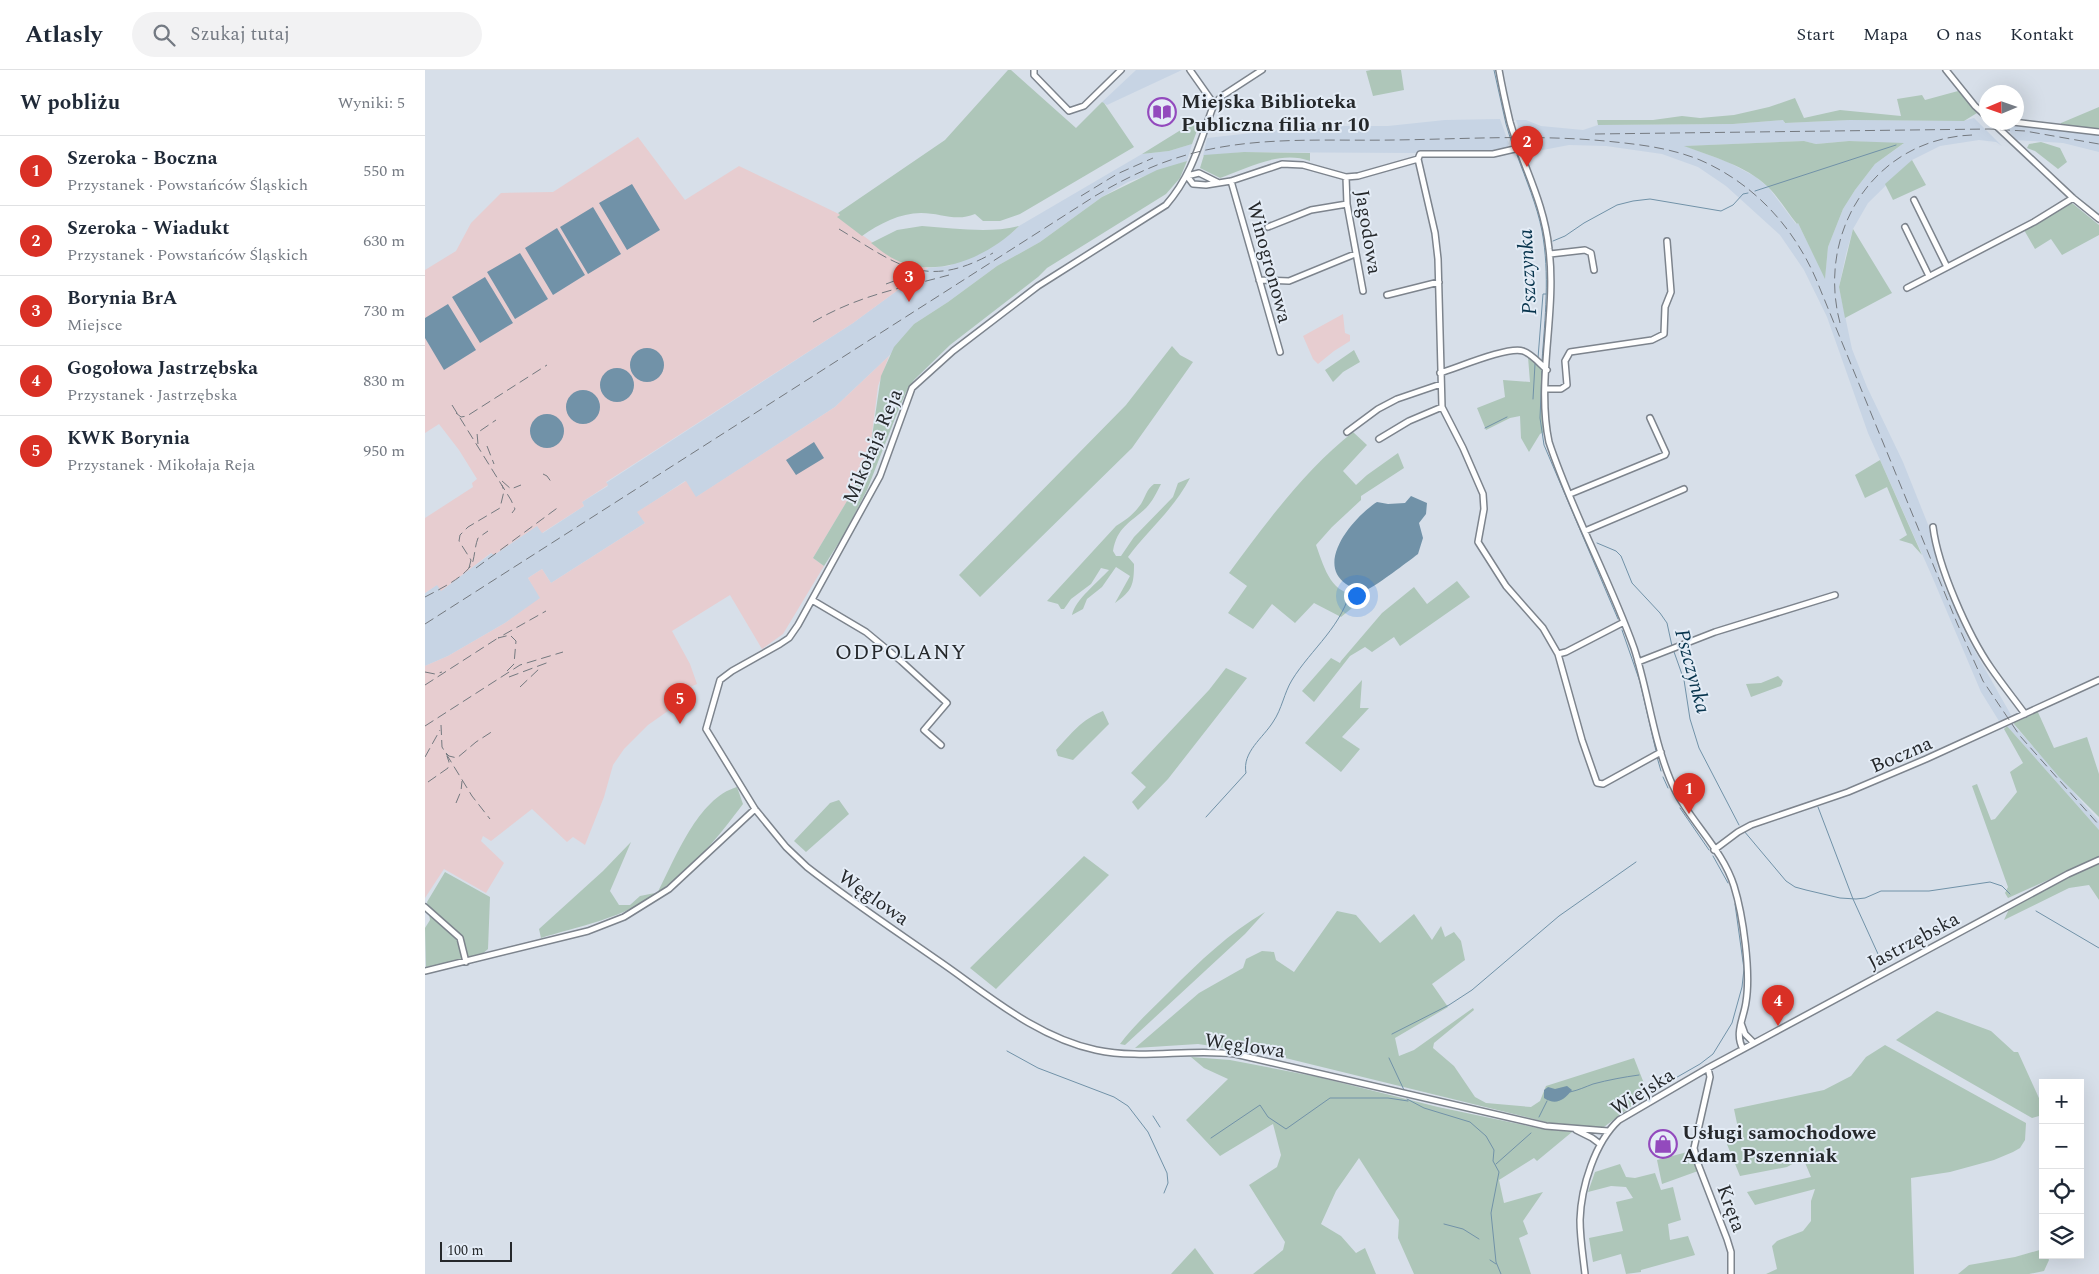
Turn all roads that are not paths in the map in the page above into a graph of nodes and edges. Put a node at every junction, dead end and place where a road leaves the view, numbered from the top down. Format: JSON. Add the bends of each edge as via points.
{"nodes":[{"id":1,"x":1034,"y":70,"type":"edge"},
{"id":2,"x":1121,"y":70,"type":"edge"},
{"id":3,"x":1190,"y":70,"type":"edge"},
{"id":4,"x":1262,"y":70,"type":"edge"},
{"id":5,"x":1499,"y":70,"type":"edge"},
{"id":6,"x":1946,"y":70,"type":"edge"},
{"id":7,"x":1214,"y":104,"type":"junction"},
{"id":8,"x":1979,"y":110,"type":"edge"},
{"id":9,"x":2024,"y":123,"type":"edge"},
{"id":10,"x":2001,"y":130,"type":"edge"},
{"id":11,"x":2099,"y":132,"type":"edge"},
{"id":12,"x":1519,"y":148,"type":"junction"},
{"id":13,"x":1418,"y":159,"type":"junction"},
{"id":14,"x":1193,"y":163,"type":"junction"},
{"id":15,"x":1199,"y":173,"type":"junction"},
{"id":16,"x":1187,"y":176,"type":"junction"},
{"id":17,"x":1346,"y":177,"type":"junction"},
{"id":18,"x":1231,"y":181,"type":"junction"},
{"id":19,"x":1217,"y":182,"type":"junction"},
{"id":20,"x":1193,"y":184,"type":"junction"},
{"id":21,"x":1178,"y":191,"type":"junction"},
{"id":22,"x":2073,"y":198,"type":"junction"},
{"id":23,"x":1914,"y":200,"type":"dead end"},
{"id":24,"x":1347,"y":204,"type":"junction"},
{"id":25,"x":2099,"y":219,"type":"edge"},
{"id":26,"x":1268,"y":227,"type":"dead end"},
{"id":27,"x":1905,"y":227,"type":"dead end"},
{"id":28,"x":1667,"y":241,"type":"dead end"},
{"id":29,"x":1355,"y":254,"type":"junction"},
{"id":30,"x":1550,"y":254,"type":"junction"},
{"id":31,"x":1947,"y":267,"type":"junction"},
{"id":32,"x":1594,"y":270,"type":"dead end"},
{"id":33,"x":1929,"y":276,"type":"junction"},
{"id":34,"x":1259,"y":280,"type":"junction"},
{"id":35,"x":1439,"y":282,"type":"junction"},
{"id":36,"x":1907,"y":288,"type":"dead end"},
{"id":37,"x":1363,"y":291,"type":"dead end"},
{"id":38,"x":1387,"y":295,"type":"dead end"},
{"id":39,"x":1279,"y":352,"type":"dead end"},
{"id":40,"x":1547,"y":370,"type":"junction"},
{"id":41,"x":1440,"y":373,"type":"junction"},
{"id":42,"x":1441,"y":384,"type":"junction"},
{"id":43,"x":1546,"y":389,"type":"junction"},
{"id":44,"x":1442,"y":407,"type":"junction"},
{"id":45,"x":1650,"y":418,"type":"dead end"},
{"id":46,"x":1347,"y":432,"type":"dead end"},
{"id":47,"x":1379,"y":439,"type":"dead end"},
{"id":48,"x":1684,"y":489,"type":"dead end"},
{"id":49,"x":1570,"y":494,"type":"junction"},
{"id":50,"x":1933,"y":527,"type":"dead end"},
{"id":51,"x":1585,"y":531,"type":"junction"},
{"id":52,"x":1835,"y":595,"type":"dead end"},
{"id":53,"x":812,"y":600,"type":"junction"},
{"id":54,"x":1624,"y":622,"type":"junction"},
{"id":55,"x":1558,"y":654,"type":"junction"},
{"id":56,"x":1638,"y":662,"type":"junction"},
{"id":57,"x":2099,"y":680,"type":"edge"},
{"id":58,"x":2025,"y":714,"type":"junction"},
{"id":59,"x":941,"y":745,"type":"dead end"},
{"id":60,"x":1661,"y":752,"type":"junction"},
{"id":61,"x":755,"y":809,"type":"junction"},
{"id":62,"x":1714,"y":850,"type":"junction"},
{"id":63,"x":2099,"y":860,"type":"edge"},
{"id":64,"x":425,"y":907,"type":"edge"},
{"id":65,"x":466,"y":962,"type":"junction"},
{"id":66,"x":425,"y":971,"type":"edge"},
{"id":67,"x":1741,"y":1023,"type":"junction"},
{"id":68,"x":1754,"y":1043,"type":"junction"},
{"id":69,"x":1743,"y":1049,"type":"junction"},
{"id":70,"x":1709,"y":1068,"type":"junction"},
{"id":71,"x":1576,"y":1130,"type":"junction"},
{"id":72,"x":1608,"y":1131,"type":"junction"},
{"id":73,"x":1600,"y":1144,"type":"junction"},
{"id":74,"x":1585,"y":1274,"type":"edge"},
{"id":75,"x":1731,"y":1274,"type":"edge"}],
"edges":[{"from":1,"to":2,"type":"street","via":[[1034,75],[1069,111],[1084,106]]},
{"from":3,"to":7,"type":"street"},
{"from":4,"to":7,"type":"street"},
{"from":5,"to":12,"type":"street"},
{"from":6,"to":8,"type":"street"},
{"from":7,"to":14,"type":"street","name":"Mikołaja Reja"},
{"from":9,"to":11,"type":"street"},
{"from":10,"to":22,"type":"street"},
{"from":12,"to":13,"type":"street","via":[[1493,154],[1420,154]]},
{"from":12,"to":30,"type":"street","via":[[1540,200]]},
{"from":13,"to":17,"type":"street"},
{"from":13,"to":35,"type":"street","via":[[1435,233]]},
{"from":14,"to":15,"type":"street"},
{"from":14,"to":16,"type":"street","name":"Mikołaja Reja"},
{"from":15,"to":16,"type":"street"},
{"from":15,"to":19,"type":"street"},
{"from":16,"to":20,"type":"street"},
{"from":16,"to":21,"type":"street","name":"Mikołaja Reja"},
{"from":17,"to":18,"type":"street","via":[[1289,163]]},
{"from":17,"to":24,"type":"street","name":"Jagodowa"},
{"from":18,"to":19,"type":"street"},
{"from":18,"to":34,"type":"street","name":"Winogronowa"},
{"from":19,"to":20,"type":"street"},
{"from":20,"to":21,"type":"street"},
{"from":21,"to":53,"type":"street","name":"Mikołaja Reja","via":[[1166,205],[1039,286],[953,351],[912,388],[877,482]]},
{"from":22,"to":25,"type":"street"},
{"from":22,"to":31,"type":"street"},
{"from":23,"to":31,"type":"street"},
{"from":24,"to":26,"type":"street","via":[[1311,210]]},
{"from":24,"to":29,"type":"street","name":"Jagodowa"},
{"from":27,"to":33,"type":"street"},
{"from":28,"to":43,"type":"street","via":[[1671,292],[1665,307],[1665,334],[1652,340],[1570,352],[1565,361],[1567,385],[1561,389]]},
{"from":29,"to":34,"type":"street","via":[[1289,280]]},
{"from":29,"to":37,"type":"street","name":"Jagodowa"},
{"from":30,"to":32,"type":"street","via":[[1585,250],[1591,253]]},
{"from":30,"to":40,"type":"street"},
{"from":31,"to":33,"type":"street"},
{"from":33,"to":36,"type":"street"},
{"from":34,"to":39,"type":"street","name":"Winogronowa"},
{"from":35,"to":38,"type":"street"},
{"from":35,"to":41,"type":"street"},
{"from":40,"to":41,"type":"street","via":[[1530,355],[1518,350]]},
{"from":40,"to":43,"type":"street"},
{"from":41,"to":42,"type":"street"},
{"from":42,"to":44,"type":"street"},
{"from":42,"to":46,"type":"street","via":[[1397,399]]},
{"from":43,"to":49,"type":"street","via":[[1549,442]]},
{"from":44,"to":47,"type":"street"},
{"from":44,"to":55,"type":"street","via":[[1483,494],[1484,509],[1477,539],[1481,549],[1511,593],[1543,628]]},
{"from":45,"to":49,"type":"street","via":[[1665,455]]},
{"from":48,"to":51,"type":"street"},
{"from":49,"to":51,"type":"street"},
{"from":50,"to":58,"type":"street","via":[[1944,572],[1971,632],[1990,667]]},
{"from":51,"to":54,"type":"street"},
{"from":52,"to":56,"type":"street","via":[[1747,621]]},
{"from":53,"to":59,"type":"street","via":[[865,632],[946,703],[924,730]]},
{"from":53,"to":61,"type":"street","name":"Mikołaja Reja","via":[[789,638],[724,677],[716,691],[707,729]]},
{"from":54,"to":55,"type":"street"},
{"from":54,"to":56,"type":"street"},
{"from":55,"to":60,"type":"street","via":[[1581,740],[1597,784],[1603,784]]},
{"from":56,"to":60,"type":"street"},
{"from":57,"to":58,"type":"street","name":"Boczna"},
{"from":58,"to":62,"type":"street","name":"Boczna","via":[[1849,792],[1751,825]]},
{"from":60,"to":62,"type":"street","via":[[1680,801]]},
{"from":61,"to":65,"type":"street","via":[[669,889],[624,917],[588,931]]},
{"from":61,"to":71,"type":"street","name":"Węglowa","via":[[793,855],[818,876],[1013,1012],[1056,1038],[1093,1050],[1127,1055],[1235,1054],[1546,1126]]},
{"from":62,"to":67,"type":"street","via":[[1734,886],[1745,952],[1747,994]]},
{"from":63,"to":68,"type":"street","name":"Jastrzębska"},
{"from":64,"to":65,"type":"street","via":[[457,935]]},
{"from":65,"to":66,"type":"street"},
{"from":67,"to":68,"type":"street","via":[[1745,1034]]},
{"from":67,"to":69,"type":"street","via":[[1738,1033]]},
{"from":68,"to":69,"type":"street","name":"Jastrzębska"},
{"from":69,"to":70,"type":"street","name":"Wiejska"},
{"from":70,"to":72,"type":"street","name":"Wiejska","via":[[1635,1110]]},
{"from":70,"to":75,"type":"street","name":"Kręta","via":[[1710,1077],[1693,1148],[1731,1250]]},
{"from":71,"to":72,"type":"street","name":"Węglowa"},
{"from":71,"to":73,"type":"street"},
{"from":72,"to":73,"type":"street","name":"Wiejska"},
{"from":73,"to":74,"type":"street","name":"Wiejska","via":[[1587,1180],[1581,1212]]}]}
